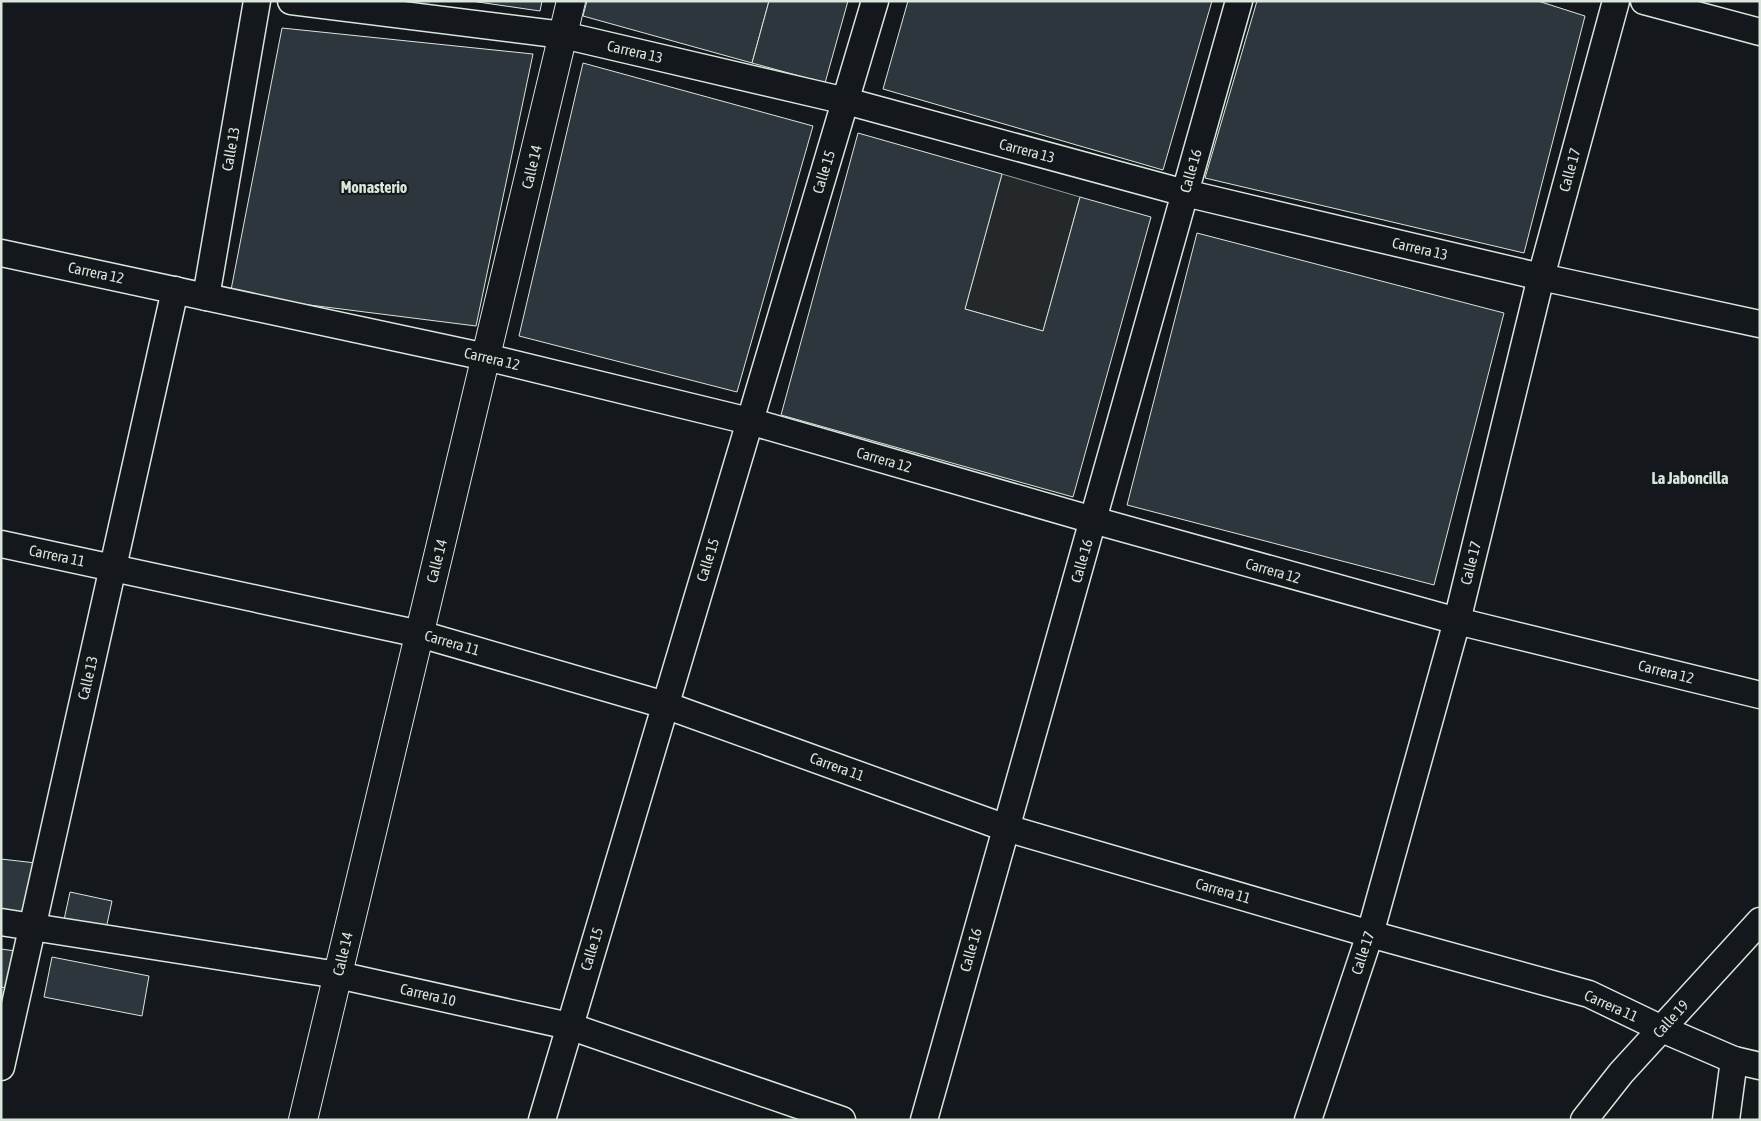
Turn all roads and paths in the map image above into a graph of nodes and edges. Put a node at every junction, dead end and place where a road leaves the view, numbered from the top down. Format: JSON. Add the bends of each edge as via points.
{"nodes":[{"id":1,"x":257,"y":1,"type":"edge"},
{"id":2,"x":291,"y":1,"type":"edge"},
{"id":3,"x":571,"y":1,"type":"edge"},
{"id":4,"x":875,"y":1,"type":"edge"},
{"id":5,"x":1239,"y":1,"type":"edge"},
{"id":6,"x":1616,"y":1,"type":"edge"},
{"id":7,"x":1644,"y":1,"type":"edge"},
{"id":8,"x":1760,"y":32,"type":"edge"},
{"id":9,"x":563,"y":35,"type":"junction"},
{"id":10,"x":846,"y":101,"type":"junction"},
{"id":11,"x":1185,"y":193,"type":"junction"},
{"id":12,"x":1,"y":253,"type":"edge"},
{"id":13,"x":1541,"y":278,"type":"junction"},
{"id":14,"x":175,"y":290,"type":"junction"},
{"id":15,"x":206,"y":297,"type":"junction"},
{"id":16,"x":1760,"y":324,"type":"edge"},
{"id":17,"x":486,"y":357,"type":"junction"},
{"id":18,"x":749,"y":421,"type":"junction"},
{"id":19,"x":1093,"y":520,"type":"junction"},
{"id":20,"x":1,"y":544,"type":"edge"},
{"id":21,"x":113,"y":568,"type":"junction"},
{"id":22,"x":1457,"y":621,"type":"junction"},
{"id":23,"x":420,"y":634,"type":"junction"},
{"id":24,"x":1760,"y":695,"type":"edge"},
{"id":25,"x":665,"y":704,"type":"junction"},
{"id":26,"x":1006,"y":828,"type":"junction"},
{"id":27,"x":1760,"y":921,"type":"edge"},
{"id":28,"x":1,"y":922,"type":"edge"},
{"id":29,"x":32,"y":927,"type":"junction"},
{"id":30,"x":1370,"y":934,"type":"junction"},
{"id":31,"x":338,"y":975,"type":"junction"},
{"id":32,"x":569,"y":1026,"type":"junction"},
{"id":33,"x":1662,"y":1029,"type":"junction"},
{"id":34,"x":1734,"y":1060,"type":"junction"},
{"id":35,"x":1760,"y":1066,"type":"edge"},
{"id":36,"x":1,"y":1067,"type":"edge"},
{"id":37,"x":304,"y":1120,"type":"edge"},
{"id":38,"x":542,"y":1120,"type":"edge"},
{"id":39,"x":842,"y":1120,"type":"edge"},
{"id":40,"x":924,"y":1120,"type":"edge"},
{"id":41,"x":1308,"y":1120,"type":"edge"},
{"id":42,"x":1584,"y":1120,"type":"edge"},
{"id":43,"x":1726,"y":1120,"type":"edge"}],
"edges":[{"from":1,"to":15,"type":"street","name":"Calle 13"},
{"from":2,"to":9,"type":"street","name":"Carrera 13"},
{"from":3,"to":9,"type":"street","name":"Calle 14"},
{"from":4,"to":10,"type":"street","name":"Calle 15"},
{"from":5,"to":11,"type":"street","name":"Calle 16"},
{"from":6,"to":13,"type":"street","name":"Calle 17"},
{"from":7,"to":8,"type":"street"},
{"from":9,"to":10,"type":"street","name":"Carrera 13"},
{"from":9,"to":17,"type":"street","name":"Calle 14"},
{"from":10,"to":11,"type":"street","name":"Carrera 13"},
{"from":10,"to":18,"type":"street","name":"Calle 15"},
{"from":11,"to":13,"type":"street","name":"Carrera 13"},
{"from":11,"to":19,"type":"street","name":"Calle 16"},
{"from":12,"to":14,"type":"street","name":"Carrera 12"},
{"from":13,"to":16,"type":"street","name":"Carrera 13"},
{"from":13,"to":22,"type":"street","name":"Calle 17"},
{"from":14,"to":15,"type":"street","name":"Carrera 12"},
{"from":14,"to":21,"type":"street","name":"Calle 13"},
{"from":15,"to":17,"type":"street","name":"Carrera 12"},
{"from":17,"to":18,"type":"street","name":"Carrera 12"},
{"from":17,"to":23,"type":"street","name":"Calle 14"},
{"from":18,"to":19,"type":"street","name":"Carrera 12"},
{"from":18,"to":25,"type":"street","name":"Calle 15"},
{"from":19,"to":22,"type":"street","name":"Carrera 12"},
{"from":19,"to":26,"type":"street","name":"Calle 16"},
{"from":20,"to":21,"type":"street","name":"Carrera 11"},
{"from":21,"to":23,"type":"street","name":"Carrera 11"},
{"from":21,"to":29,"type":"street","name":"Calle 13"},
{"from":22,"to":24,"type":"street","name":"Carrera 12"},
{"from":22,"to":30,"type":"street","name":"Calle 17"},
{"from":23,"to":25,"type":"street","name":"Carrera 11"},
{"from":23,"to":31,"type":"street","name":"Calle 14"},
{"from":25,"to":26,"type":"street","name":"Carrera 11"},
{"from":25,"to":32,"type":"street","name":"Calle 15"},
{"from":26,"to":30,"type":"street","name":"Carrera 11"},
{"from":26,"to":40,"type":"street","name":"Calle 16"},
{"from":27,"to":33,"type":"street","name":"Calle 19"},
{"from":28,"to":29,"type":"street","name":"Carrera 10"},
{"from":29,"to":31,"type":"street","name":"Carrera 10"},
{"from":29,"to":36,"type":"street","name":"Calle 13"},
{"from":30,"to":33,"type":"street","name":"Carrera 11","via":[[1589,994]]},
{"from":30,"to":41,"type":"street","name":"Calle 17"},
{"from":31,"to":32,"type":"street","name":"Carrera 10"},
{"from":31,"to":37,"type":"street","name":"Calle 14"},
{"from":32,"to":38,"type":"street","name":"Calle 15"},
{"from":32,"to":39,"type":"street","name":"Carrera 10"},
{"from":33,"to":34,"type":"street","name":"Carrera 11"},
{"from":33,"to":42,"type":"street","name":"Calle 19"},
{"from":34,"to":35,"type":"street","name":"Carrera 11"},
{"from":34,"to":43,"type":"street"}]}
